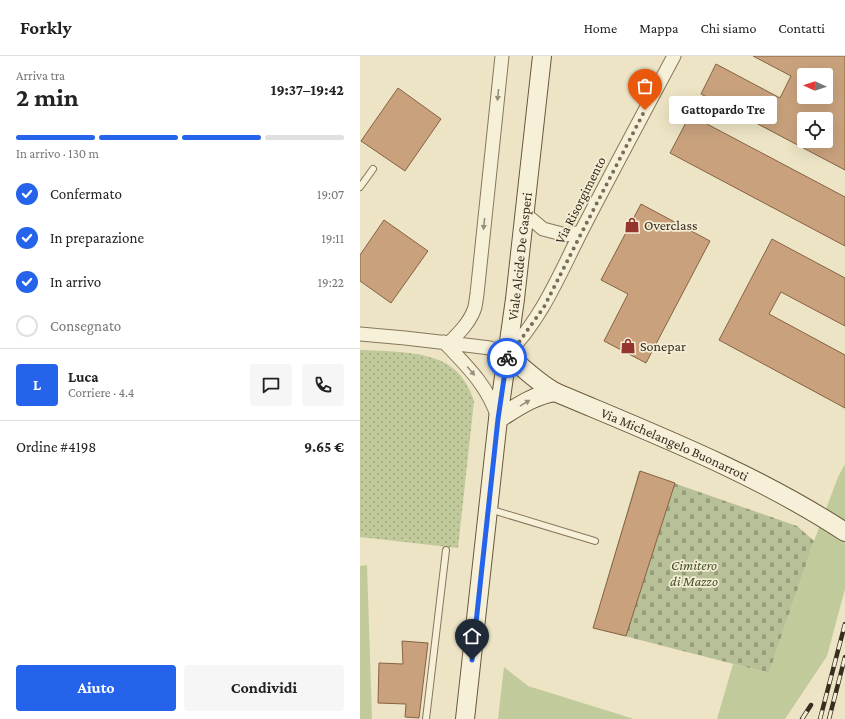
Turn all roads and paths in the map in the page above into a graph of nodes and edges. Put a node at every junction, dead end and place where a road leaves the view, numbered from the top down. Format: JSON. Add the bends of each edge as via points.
{"nodes":[{"id":1,"x":502,"y":56,"type":"edge"},
{"id":2,"x":542,"y":56,"type":"edge"},
{"id":3,"x":674,"y":56,"type":"edge"},
{"id":4,"x":373,"y":169,"type":"dead end"},
{"id":5,"x":360,"y":187,"type":"edge"},
{"id":6,"x":524,"y":213,"type":"junction"},
{"id":7,"x":582,"y":232,"type":"junction"},
{"id":8,"x":360,"y":334,"type":"edge"},
{"id":9,"x":446,"y":343,"type":"junction"},
{"id":10,"x":507,"y":354,"type":"junction"},
{"id":11,"x":555,"y":392,"type":"junction"},
{"id":12,"x":498,"y":419,"type":"junction"},
{"id":13,"x":488,"y":509,"type":"junction"},
{"id":14,"x":845,"y":532,"type":"edge"},
{"id":15,"x":595,"y":541,"type":"dead end"},
{"id":16,"x":446,"y":550,"type":"dead end"},
{"id":17,"x":426,"y":719,"type":"edge"},
{"id":18,"x":466,"y":719,"type":"edge"}],
"edges":[{"from":1,"to":9,"type":"street","one_way":true,"via":[[475,309],[460,332]]},
{"from":2,"to":6,"type":"street","name":"Viale Alcide De Gasperi"},
{"from":3,"to":7,"type":"street","name":"Via Risorgimento"},
{"from":4,"to":5,"type":"lane"},
{"from":6,"to":7,"type":"street","via":[[543,229],[566,235]]},
{"from":6,"to":10,"type":"street","name":"Viale Alcide De Gasperi"},
{"from":7,"to":10,"type":"street","name":"Via Risorgimento","via":[[544,307],[519,342]]},
{"from":8,"to":9,"type":"street"},
{"from":9,"to":10,"type":"street","via":[[490,348]]},
{"from":9,"to":12,"type":"street","one_way":true,"via":[[478,379]]},
{"from":10,"to":11,"type":"street","name":"Via Michelangelo Buonarroti","via":[[535,379]]},
{"from":10,"to":12,"type":"street","name":"Viale Alcide De Gasperi"},
{"from":12,"to":11,"type":"street","one_way":true,"via":[[530,400]]},
{"from":11,"to":14,"type":"street","name":"Via Michelangelo Buonarroti","via":[[702,454],[757,481]]},
{"from":12,"to":13,"type":"street","name":"Viale Alcide De Gasperi"},
{"from":13,"to":15,"type":"lane"},
{"from":13,"to":18,"type":"street","name":"Viale Alcide De Gasperi"},
{"from":16,"to":17,"type":"lane"}]}
